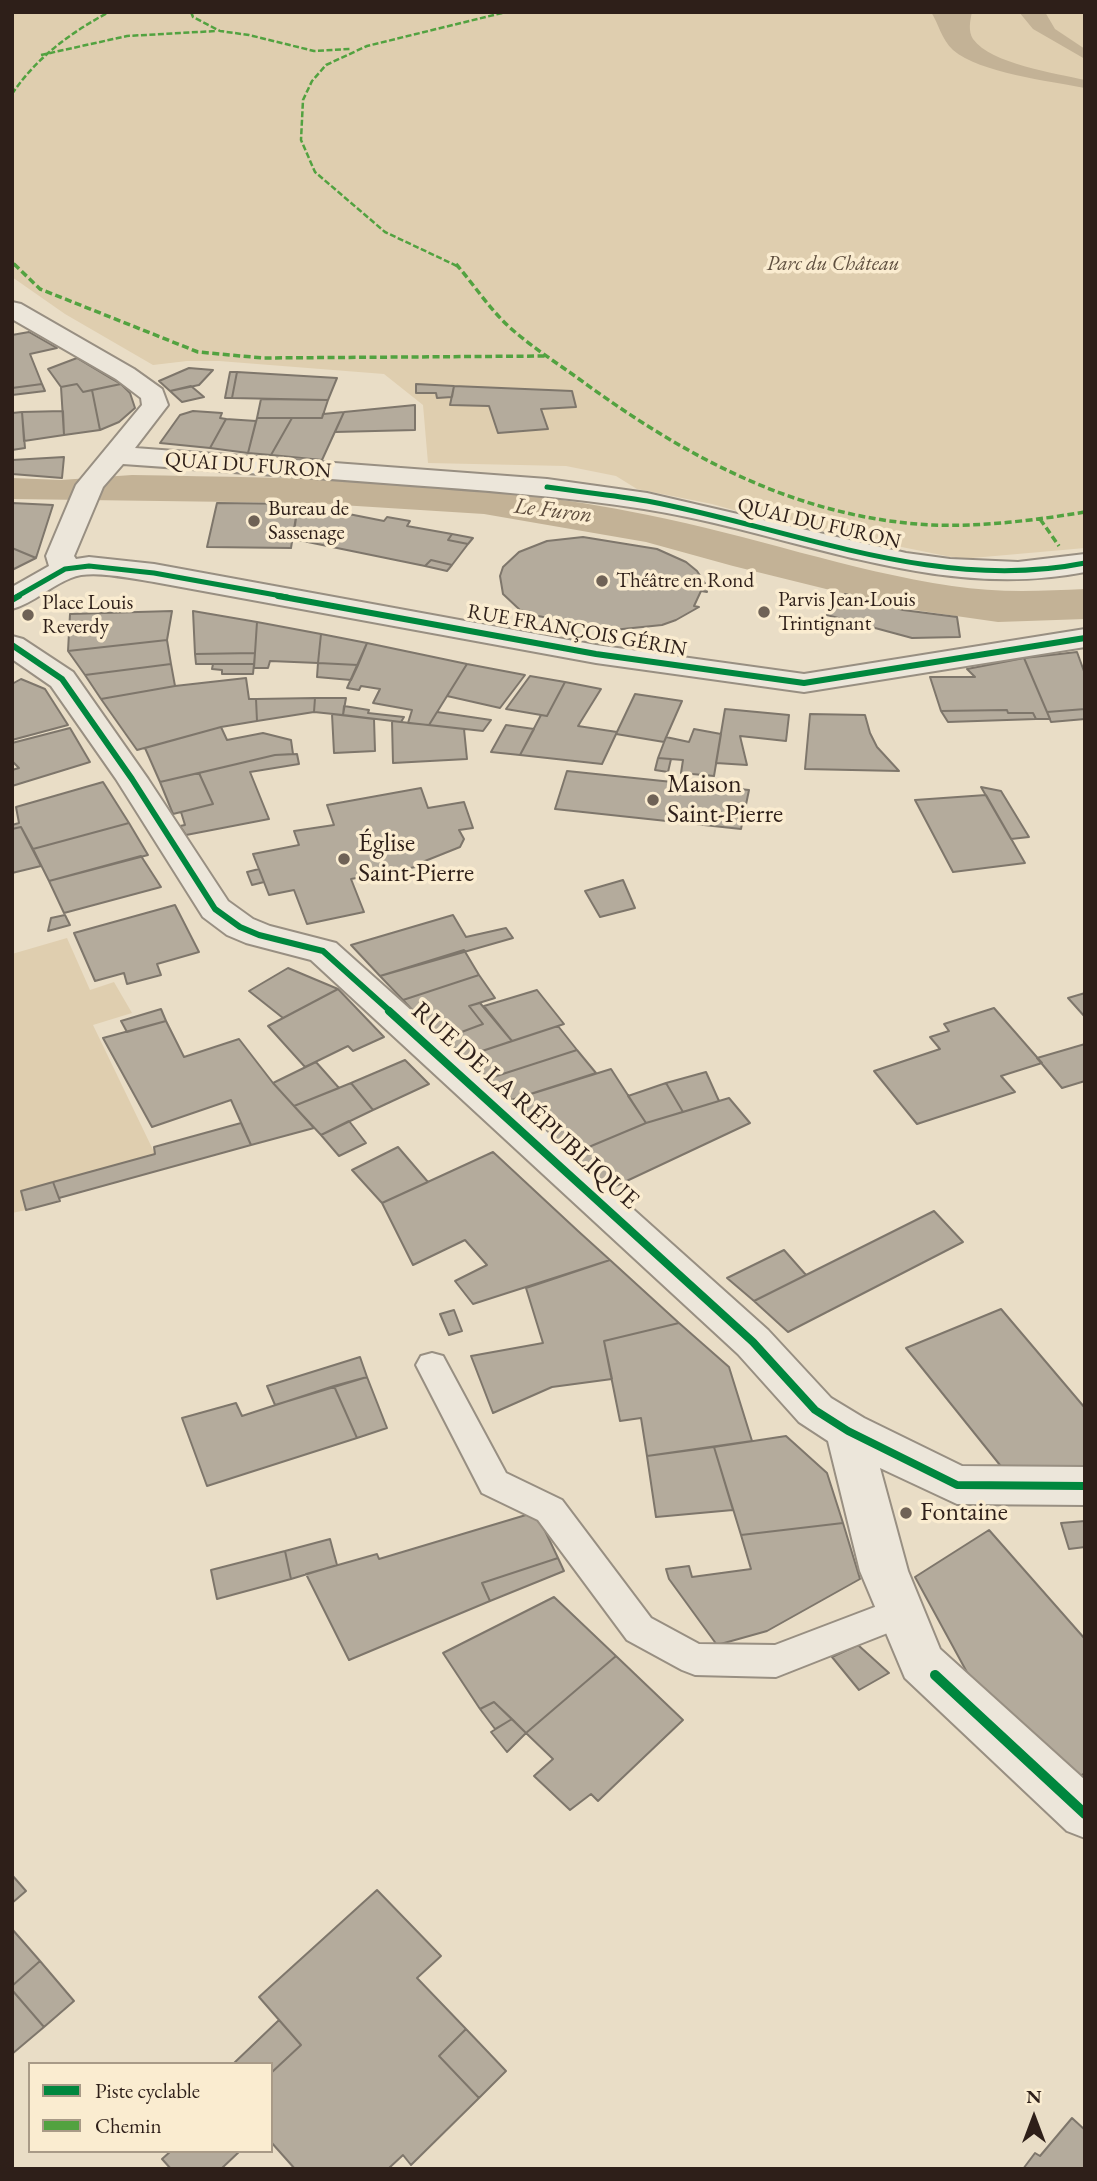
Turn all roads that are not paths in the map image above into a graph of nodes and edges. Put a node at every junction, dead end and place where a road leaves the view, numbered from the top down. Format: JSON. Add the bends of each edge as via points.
{"nodes":[{"id":1,"x":12,"y":309,"type":"edge"},
{"id":2,"x":106,"y":465,"type":"junction"},
{"id":3,"x":1085,"y":562,"type":"edge"},
{"id":4,"x":65,"y":569,"type":"junction"},
{"id":5,"x":12,"y":600,"type":"edge"},
{"id":6,"x":1085,"y":638,"type":"edge"},
{"id":7,"x":12,"y":645,"type":"edge"},
{"id":8,"x":432,"y":1365,"type":"dead end"},
{"id":9,"x":848,"y":1431,"type":"junction"},
{"id":10,"x":1085,"y":1486,"type":"edge"},
{"id":11,"x":901,"y":1612,"type":"junction"},
{"id":12,"x":1085,"y":1814,"type":"edge"}],
"edges":[{"from":1,"to":2,"type":"street","via":[[153,395],[151,413]]},
{"from":2,"to":3,"type":"street","name":"QUAI DU FURON","via":[[547,487],[647,501],[939,568],[1021,569]]},
{"from":2,"to":4,"type":"street","via":[[79,506],[60,556]]},
{"from":4,"to":5,"type":"street"},
{"from":4,"to":6,"type":"street","name":"RUE FRANÇOIS GÉRIN","via":[[89,566],[155,573],[596,654],[804,683]]},
{"from":7,"to":9,"type":"street","name":"RUE DE LA RÉPUBLIQUE","via":[[62,679],[215,909],[259,935],[323,951],[753,1342],[815,1410]]},
{"from":8,"to":11,"type":"lane","via":[[494,1483],[550,1510],[639,1629],[695,1659],[776,1661]]},
{"from":9,"to":10,"type":"street","name":"RUE DE LA RÉPUBLIQUE","via":[[957,1485]]},
{"from":9,"to":11,"type":"street","via":[[884,1571]]},
{"from":11,"to":12,"type":"street","via":[[922,1663]]}]}
